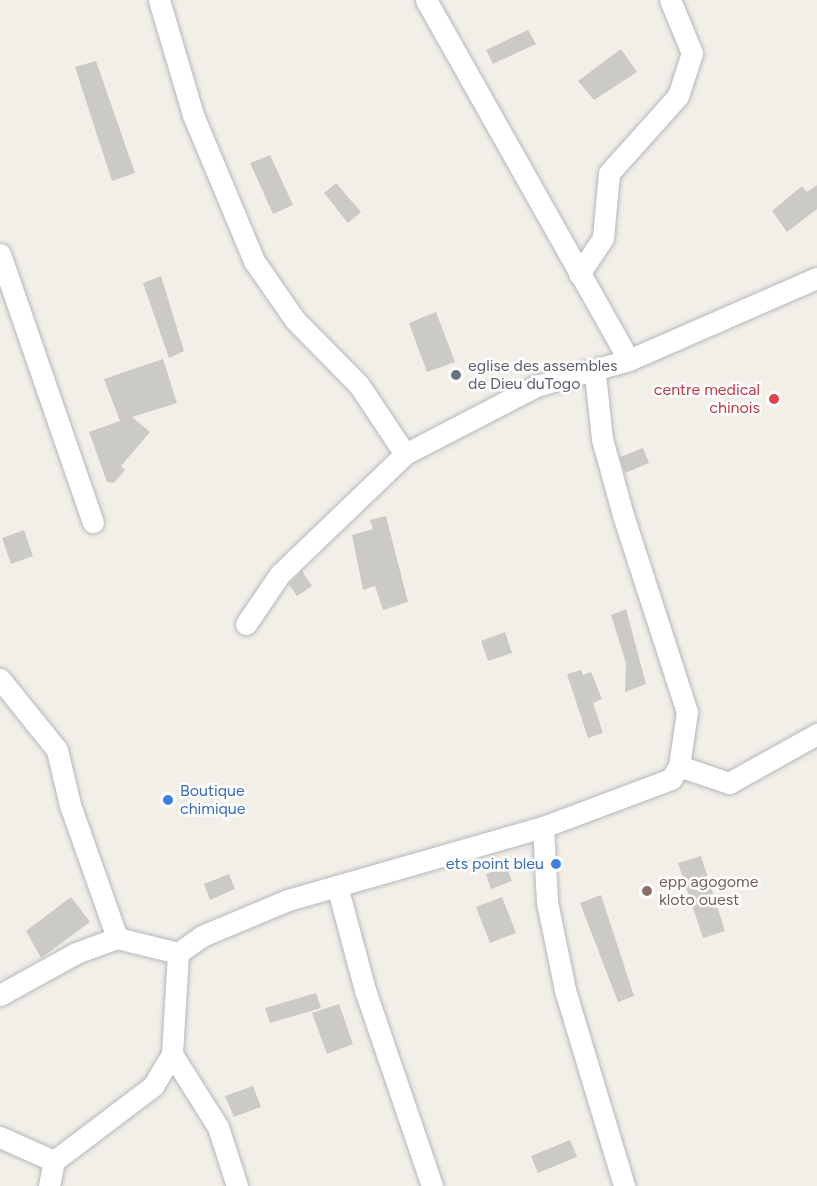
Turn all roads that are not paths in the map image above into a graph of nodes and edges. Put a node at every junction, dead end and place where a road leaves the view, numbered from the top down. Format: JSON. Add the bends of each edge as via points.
{"nodes":[{"id":1,"x":159,"y":0,"type":"edge"},
{"id":2,"x":426,"y":0,"type":"edge"},
{"id":3,"x":670,"y":0,"type":"edge"},
{"id":4,"x":0,"y":254,"type":"edge"},
{"id":5,"x":579,"y":274,"type":"junction"},
{"id":6,"x":817,"y":278,"type":"edge"},
{"id":7,"x":629,"y":360,"type":"junction"},
{"id":8,"x":595,"y":373,"type":"junction"},
{"id":9,"x":405,"y":454,"type":"junction"},
{"id":10,"x":93,"y":522,"type":"dead end"},
{"id":11,"x":246,"y":624,"type":"dead end"},
{"id":12,"x":0,"y":680,"type":"edge"},
{"id":13,"x":817,"y":735,"type":"edge"},
{"id":14,"x":680,"y":765,"type":"junction"},
{"id":15,"x":543,"y":827,"type":"junction"},
{"id":16,"x":337,"y":886,"type":"junction"},
{"id":17,"x":117,"y":938,"type":"junction"},
{"id":18,"x":178,"y":953,"type":"junction"},
{"id":19,"x":0,"y":995,"type":"edge"},
{"id":20,"x":172,"y":1054,"type":"junction"},
{"id":21,"x":0,"y":1137,"type":"edge"},
{"id":22,"x":54,"y":1161,"type":"junction"},
{"id":23,"x":50,"y":1186,"type":"edge"},
{"id":24,"x":237,"y":1186,"type":"edge"},
{"id":25,"x":432,"y":1186,"type":"edge"},
{"id":26,"x":624,"y":1186,"type":"edge"}],
"edges":[{"from":1,"to":9,"type":"street","via":[[193,115],[254,261],[295,320],[359,385]]},
{"from":2,"to":5,"type":"street"},
{"from":3,"to":5,"type":"street","via":[[692,53],[689,64],[678,96],[609,173],[603,238]]},
{"from":4,"to":10,"type":"street"},
{"from":5,"to":7,"type":"street"},
{"from":6,"to":7,"type":"street"},
{"from":7,"to":8,"type":"street"},
{"from":8,"to":9,"type":"street","via":[[536,386]]},
{"from":8,"to":14,"type":"street","via":[[602,439],[623,515],[681,683],[687,712]]},
{"from":9,"to":11,"type":"street","via":[[280,574]]},
{"from":12,"to":17,"type":"street","via":[[57,750],[69,805]]},
{"from":13,"to":14,"type":"street","via":[[729,783]]},
{"from":14,"to":15,"type":"street","via":[[671,780],[650,791]]},
{"from":15,"to":16,"type":"street"},
{"from":15,"to":26,"type":"street","via":[[548,902],[566,990]]},
{"from":16,"to":18,"type":"street","via":[[242,916]]},
{"from":16,"to":25,"type":"street","via":[[365,990]]},
{"from":17,"to":18,"type":"street"},
{"from":17,"to":19,"type":"street","via":[[76,953]]},
{"from":18,"to":20,"type":"street"},
{"from":20,"to":22,"type":"street","via":[[153,1086]]},
{"from":20,"to":24,"type":"street","via":[[218,1127]]},
{"from":21,"to":22,"type":"street"},
{"from":22,"to":23,"type":"street"}]}
